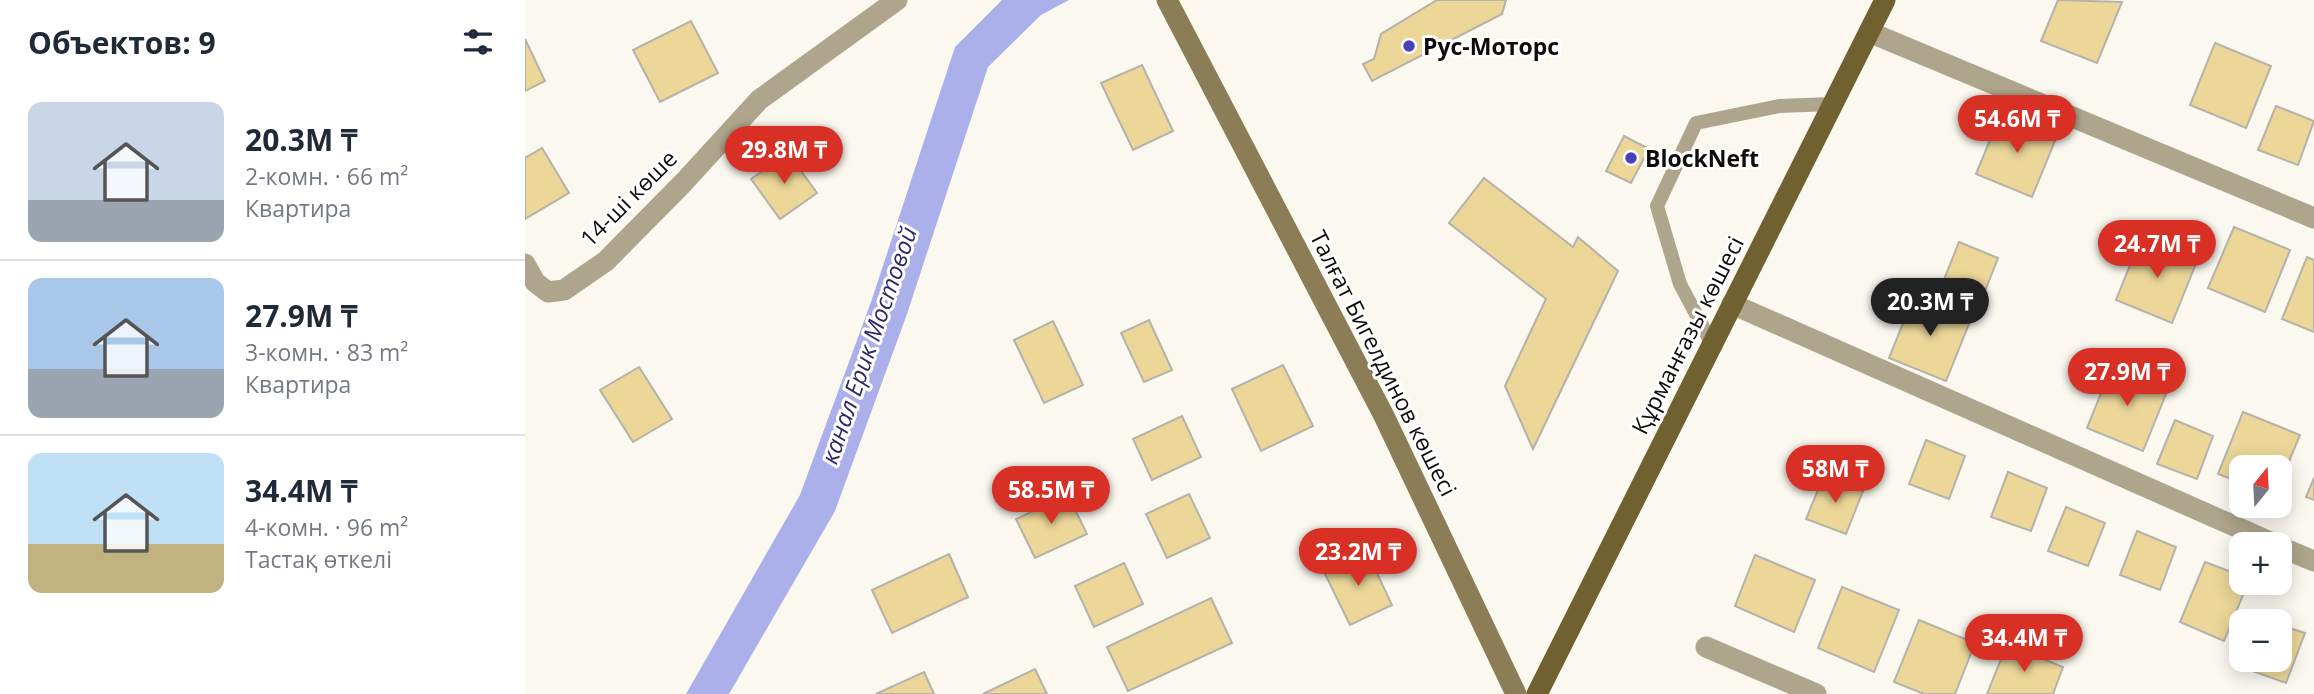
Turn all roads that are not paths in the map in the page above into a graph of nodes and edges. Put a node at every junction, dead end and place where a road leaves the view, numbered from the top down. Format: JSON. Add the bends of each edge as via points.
{"nodes":[{"id":1,"x":897,"y":0,"type":"edge"},
{"id":2,"x":1167,"y":0,"type":"edge"},
{"id":3,"x":1885,"y":0,"type":"edge"},
{"id":4,"x":1868,"y":32,"type":"junction"},
{"id":5,"x":1832,"y":104,"type":"junction"},
{"id":6,"x":2314,"y":218,"type":"edge"},
{"id":7,"x":525,"y":264,"type":"edge"},
{"id":8,"x":1732,"y":304,"type":"junction"},
{"id":9,"x":1712,"y":344,"type":"junction"},
{"id":10,"x":2248,"y":532,"type":"edge"},
{"id":11,"x":2292,"y":552,"type":"edge"},
{"id":12,"x":2314,"y":561,"type":"edge"},
{"id":13,"x":1706,"y":648,"type":"dead end"},
{"id":14,"x":1516,"y":694,"type":"edge"},
{"id":15,"x":1537,"y":694,"type":"edge"},
{"id":16,"x":1816,"y":694,"type":"edge"}],
"edges":[{"from":1,"to":7,"type":"street","name":"14-ші көше","via":[[759,100],[606,261],[564,290],[548,292],[535,282]]},
{"from":2,"to":14,"type":"street","name":"Талғат Бигелдинов көшесі","via":[[1384,416]]},
{"from":3,"to":4,"type":"main road","name":"Құрманғазы көшесі"},
{"from":4,"to":5,"type":"main road","name":"Құрманғазы көшесі"},
{"from":4,"to":6,"type":"street"},
{"from":5,"to":8,"type":"main road","name":"Құрманғазы көшесі"},
{"from":5,"to":9,"type":"lane","via":[[1779,106],[1696,123],[1657,206],[1680,284]]},
{"from":8,"to":9,"type":"main road","name":"Құрманғазы көшесі"},
{"from":8,"to":10,"type":"street"},
{"from":9,"to":15,"type":"main road","name":"Құрманғазы көшесі"},
{"from":11,"to":12,"type":"street"},
{"from":13,"to":16,"type":"street"}]}
